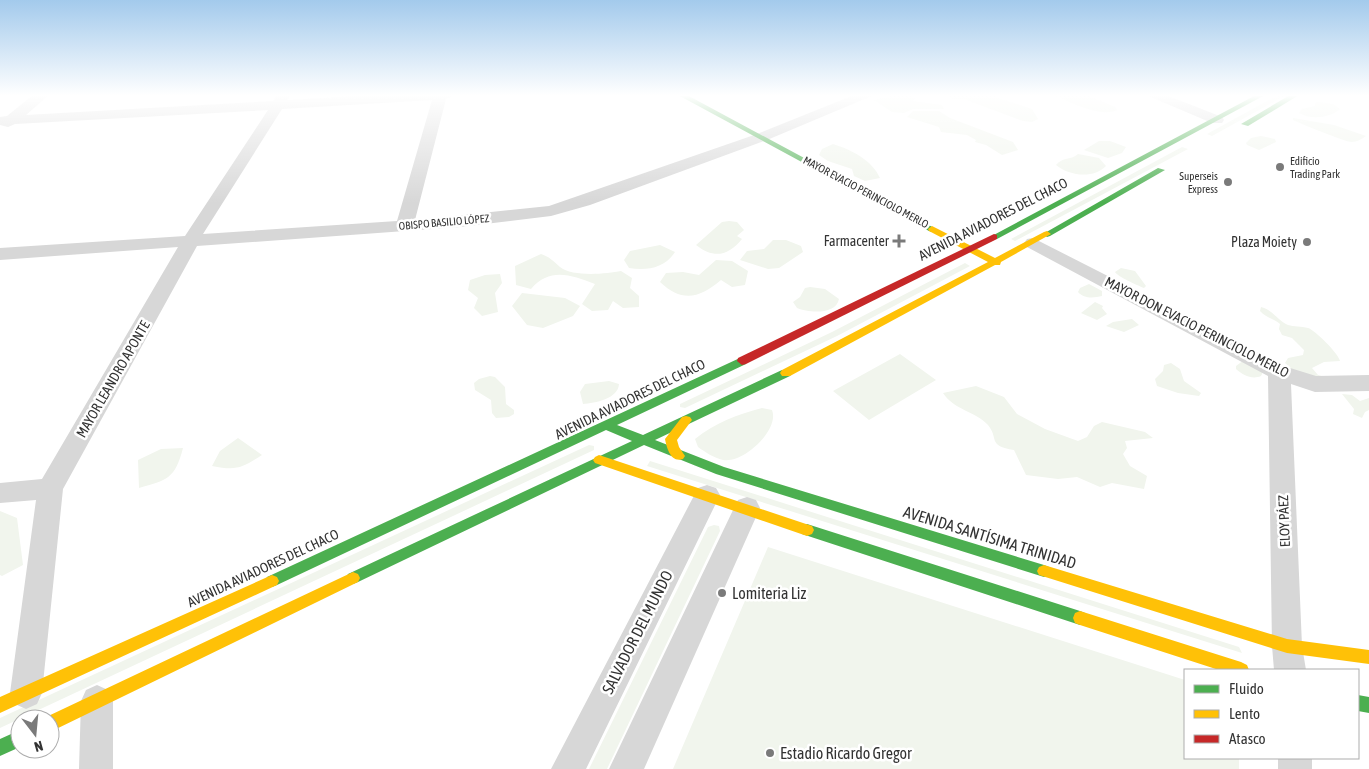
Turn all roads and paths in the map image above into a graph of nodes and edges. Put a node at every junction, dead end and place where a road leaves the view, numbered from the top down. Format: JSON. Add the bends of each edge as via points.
{"nodes":[{"id":1,"x":261,"y":131,"type":"edge"},
{"id":2,"x":431,"y":131,"type":"edge"},
{"id":3,"x":750,"y":131,"type":"edge"},
{"id":4,"x":777,"y":131,"type":"edge"},
{"id":5,"x":1196,"y":131,"type":"edge"},
{"id":6,"x":762,"y":137,"type":"junction"},
{"id":7,"x":1183,"y":138,"type":"junction"},
{"id":8,"x":1198,"y":143,"type":"dead end"},
{"id":9,"x":1173,"y":163,"type":"dead end"},
{"id":10,"x":405,"y":225,"type":"junction"},
{"id":11,"x":192,"y":240,"type":"junction"},
{"id":12,"x":1033,"y":243,"type":"junction"},
{"id":13,"x":971,"y":248,"type":"junction"},
{"id":14,"x":0,"y":254,"type":"edge"},
{"id":15,"x":997,"y":263,"type":"junction"},
{"id":16,"x":1279,"y":372,"type":"junction"},
{"id":17,"x":1369,"y":383,"type":"edge"},
{"id":18,"x":686,"y":420,"type":"junction"},
{"id":19,"x":608,"y":426,"type":"junction"},
{"id":20,"x":644,"y":441,"type":"junction"},
{"id":21,"x":679,"y":456,"type":"junction"},
{"id":22,"x":599,"y":460,"type":"junction"},
{"id":23,"x":50,"y":489,"type":"junction"},
{"id":24,"x":0,"y":493,"type":"edge"},
{"id":25,"x":706,"y":495,"type":"junction"},
{"id":26,"x":747,"y":508,"type":"junction"},
{"id":27,"x":1369,"y":657,"type":"edge"},
{"id":28,"x":1289,"y":658,"type":"edge"},
{"id":29,"x":1238,"y":669,"type":"edge"},
{"id":30,"x":26,"y":693,"type":"junction"},
{"id":31,"x":97,"y":701,"type":"junction"},
{"id":32,"x":0,"y":705,"type":"edge"},
{"id":33,"x":60,"y":719,"type":"edge"},
{"id":34,"x":96,"y":769,"type":"edge"},
{"id":35,"x":568,"y":769,"type":"edge"},
{"id":36,"x":626,"y":769,"type":"edge"}],
"edges":[{"from":1,"to":11,"type":"street","name":"MAYOR LEANDRO APONTE"},
{"from":2,"to":10,"type":"street"},
{"from":3,"to":6,"type":"main road","name":"MAYOR EVACIO PERINCIOLO MERLO"},
{"from":4,"to":6,"type":"street","name":"OBISPO BASILIO LÓPEZ"},
{"from":5,"to":7,"type":"main road","name":"AVENIDA AVIADORES DEL CHACO"},
{"from":6,"to":10,"type":"street","name":"OBISPO BASILIO LÓPEZ","via":[[584,202],[551,210],[460,222]]},
{"from":6,"to":13,"type":"main road","name":"MAYOR EVACIO PERINCIOLO MERLO"},
{"from":7,"to":8,"type":"main road"},
{"from":7,"to":13,"type":"main road","name":"AVENIDA AVIADORES DEL CHACO"},
{"from":9,"to":12,"type":"main road"},
{"from":10,"to":11,"type":"street","name":"OBISPO BASILIO LÓPEZ"},
{"from":11,"to":14,"type":"street","name":"OBISPO BASILIO LÓPEZ"},
{"from":11,"to":23,"type":"street","name":"MAYOR LEANDRO APONTE"},
{"from":12,"to":15,"type":"main road"},
{"from":12,"to":16,"type":"street","name":"MAYOR DON EVACIO PERINCIOLO MERLO"},
{"from":13,"to":15,"type":"main road","name":"MAYOR EVACIO PERINCIOLO MERLO"},
{"from":13,"to":19,"type":"main road","name":"AVENIDA AVIADORES DEL CHACO"},
{"from":15,"to":18,"type":"main road","via":[[829,352]]},
{"from":16,"to":17,"type":"street","name":"MAYOR DON EVACIO PERINCIOLO MERLO","via":[[1315,384]]},
{"from":16,"to":28,"type":"street","name":"ELOY PÁEZ"},
{"from":18,"to":20,"type":"main road"},
{"from":18,"to":21,"type":"main road","via":[[671,439]]},
{"from":19,"to":20,"type":"main road","name":"AVENIDA SANTÍSIMA TRINIDAD"},
{"from":19,"to":30,"type":"main road","name":"AVENIDA AVIADORES DEL CHACO"},
{"from":20,"to":21,"type":"main road","name":"AVENIDA SANTÍSIMA TRINIDAD"},
{"from":20,"to":22,"type":"main road"},
{"from":21,"to":28,"type":"main road","name":"AVENIDA SANTÍSIMA TRINIDAD"},
{"from":22,"to":25,"type":"main road"},
{"from":22,"to":31,"type":"main road"},
{"from":23,"to":24,"type":"street"},
{"from":23,"to":30,"type":"street","name":"MAYOR LEANDRO APONTE"},
{"from":25,"to":26,"type":"main road"},
{"from":25,"to":35,"type":"street","name":"SALVADOR DEL MUNDO"},
{"from":26,"to":29,"type":"main road"},
{"from":26,"to":36,"type":"street"},
{"from":27,"to":28,"type":"main road","name":"AVENIDA SANTÍSIMA TRINIDAD"},
{"from":30,"to":32,"type":"main road","name":"AVENIDA AVIADORES DEL CHACO"},
{"from":31,"to":33,"type":"main road"},
{"from":31,"to":34,"type":"street"}]}
